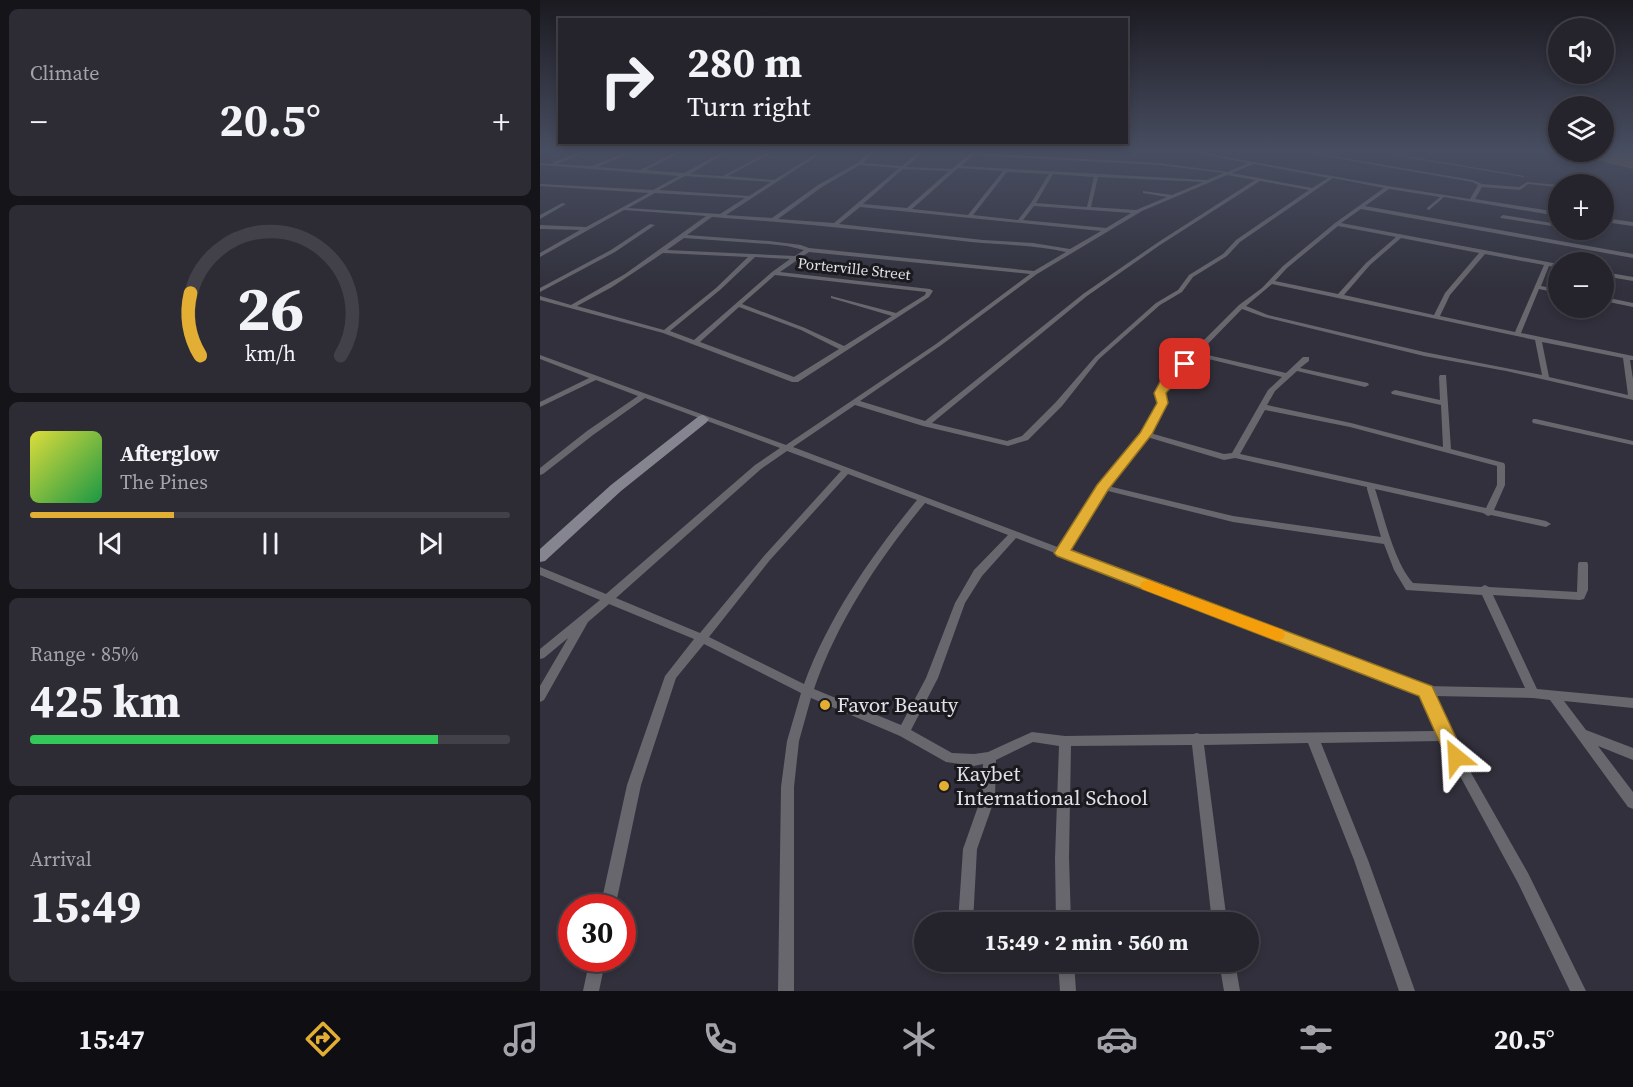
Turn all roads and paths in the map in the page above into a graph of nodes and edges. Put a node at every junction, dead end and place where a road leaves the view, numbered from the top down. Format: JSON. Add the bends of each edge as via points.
{"nodes":[{"id":1,"x":641,"y":198,"type":"edge"},
{"id":2,"x":747,"y":198,"type":"edge"},
{"id":3,"x":803,"y":198,"type":"edge"},
{"id":4,"x":866,"y":198,"type":"edge"},
{"id":5,"x":921,"y":198,"type":"edge"},
{"id":6,"x":983,"y":198,"type":"edge"},
{"id":7,"x":1037,"y":198,"type":"edge"},
{"id":8,"x":1091,"y":198,"type":"edge"},
{"id":9,"x":1168,"y":198,"type":"edge"},
{"id":10,"x":1229,"y":198,"type":"edge"},
{"id":11,"x":1302,"y":198,"type":"edge"},
{"id":12,"x":1372,"y":198,"type":"edge"},
{"id":13,"x":1441,"y":198,"type":"edge"},
{"id":14,"x":1459,"y":198,"type":"edge"},
{"id":15,"x":1472,"y":200,"type":"joint"},
{"id":16,"x":564,"y":204,"type":"dead end"},
{"id":17,"x":1033,"y":204,"type":"junction"},
{"id":18,"x":858,"y":205,"type":"junction"},
{"id":19,"x":1511,"y":205,"type":"junction"},
{"id":20,"x":1089,"y":207,"type":"junction"},
{"id":21,"x":1360,"y":207,"type":"junction"},
{"id":22,"x":625,"y":209,"type":"junction"},
{"id":23,"x":1429,"y":209,"type":"dead end"},
{"id":24,"x":908,"y":210,"type":"junction"},
{"id":25,"x":1137,"y":212,"type":"junction"},
{"id":26,"x":1548,"y":212,"type":"edge"},
{"id":27,"x":711,"y":215,"type":"junction"},
{"id":28,"x":970,"y":215,"type":"junction"},
{"id":29,"x":721,"y":216,"type":"junction"},
{"id":30,"x":540,"y":217,"type":"edge"},
{"id":31,"x":1503,"y":217,"type":"junction"},
{"id":32,"x":772,"y":220,"type":"junction"},
{"id":33,"x":1020,"y":220,"type":"junction"},
{"id":34,"x":1614,"y":222,"type":"edge"},
{"id":35,"x":1338,"y":224,"type":"junction"},
{"id":36,"x":1548,"y":224,"type":"edge"},
{"id":37,"x":652,"y":225,"type":"dead end"},
{"id":38,"x":834,"y":225,"type":"junction"},
{"id":39,"x":1633,"y":225,"type":"edge"},
{"id":40,"x":540,"y":226,"type":"edge"},
{"id":41,"x":586,"y":230,"type":"junction"},
{"id":42,"x":1107,"y":230,"type":"junction"},
{"id":43,"x":1495,"y":232,"type":"junction"},
{"id":44,"x":682,"y":236,"type":"junction"},
{"id":45,"x":1399,"y":237,"type":"junction"},
{"id":46,"x":808,"y":250,"type":"junction"},
{"id":47,"x":1070,"y":251,"type":"junction"},
{"id":48,"x":663,"y":252,"type":"junction"},
{"id":49,"x":1483,"y":252,"type":"junction"},
{"id":50,"x":540,"y":255,"type":"edge"},
{"id":51,"x":754,"y":255,"type":"junction"},
{"id":52,"x":1633,"y":255,"type":"edge"},
{"id":53,"x":797,"y":258,"type":"junction"},
{"id":54,"x":1548,"y":264,"type":"joint"},
{"id":55,"x":774,"y":273,"type":"junction"},
{"id":56,"x":1035,"y":273,"type":"junction"},
{"id":57,"x":1614,"y":276,"type":"edge"},
{"id":58,"x":1633,"y":279,"type":"edge"},
{"id":59,"x":1272,"y":282,"type":"junction"},
{"id":60,"x":1538,"y":287,"type":"junction"},
{"id":61,"x":1548,"y":289,"type":"edge"},
{"id":62,"x":540,"y":290,"type":"edge"},
{"id":63,"x":833,"y":297,"type":"dead end"},
{"id":64,"x":1339,"y":297,"type":"junction"},
{"id":65,"x":540,"y":298,"type":"edge"},
{"id":66,"x":1614,"y":301,"type":"edge"},
{"id":67,"x":1633,"y":304,"type":"edge"},
{"id":68,"x":738,"y":305,"type":"junction"},
{"id":69,"x":573,"y":306,"type":"junction"},
{"id":70,"x":1241,"y":306,"type":"junction"},
{"id":71,"x":897,"y":315,"type":"junction"},
{"id":72,"x":1436,"y":318,"type":"junction"},
{"id":73,"x":665,"y":332,"type":"junction"},
{"id":74,"x":1517,"y":335,"type":"junction"},
{"id":75,"x":1538,"y":339,"type":"junction"},
{"id":76,"x":696,"y":342,"type":"junction"},
{"id":77,"x":843,"y":348,"type":"junction"},
{"id":78,"x":1196,"y":354,"type":"junction"},
{"id":79,"x":540,"y":357,"type":"edge"},
{"id":80,"x":1629,"y":357,"type":"edge"},
{"id":81,"x":1306,"y":359,"type":"dead end"},
{"id":82,"x":1296,"y":369,"type":"junction"},
{"id":83,"x":1289,"y":376,"type":"junction"},
{"id":84,"x":596,"y":377,"type":"junction"},
{"id":85,"x":1443,"y":377,"type":"dead end"},
{"id":86,"x":1546,"y":378,"type":"junction"},
{"id":87,"x":1365,"y":385,"type":"dead end"},
{"id":88,"x":1395,"y":392,"type":"dead end"},
{"id":89,"x":644,"y":395,"type":"junction"},
{"id":90,"x":1632,"y":398,"type":"edge"},
{"id":91,"x":854,"y":402,"type":"junction"},
{"id":92,"x":1443,"y":403,"type":"junction"},
{"id":93,"x":540,"y":405,"type":"edge"},
{"id":94,"x":1263,"y":408,"type":"junction"},
{"id":95,"x":703,"y":418,"type":"junction"},
{"id":96,"x":1536,"y":421,"type":"dead end"},
{"id":97,"x":926,"y":424,"type":"junction"},
{"id":98,"x":1145,"y":434,"type":"junction"},
{"id":99,"x":1633,"y":443,"type":"edge"},
{"id":100,"x":787,"y":447,"type":"junction"},
{"id":101,"x":1447,"y":450,"type":"junction"},
{"id":102,"x":1234,"y":455,"type":"junction"},
{"id":103,"x":847,"y":470,"type":"junction"},
{"id":104,"x":540,"y":472,"type":"edge"},
{"id":105,"x":1373,"y":485,"type":"junction"},
{"id":106,"x":1102,"y":488,"type":"junction"},
{"id":107,"x":923,"y":500,"type":"junction"},
{"id":108,"x":1488,"y":513,"type":"junction"},
{"id":109,"x":1546,"y":524,"type":"dead end"},
{"id":110,"x":1014,"y":534,"type":"junction"},
{"id":111,"x":1388,"y":541,"type":"junction"},
{"id":112,"x":1062,"y":553,"type":"junction"},
{"id":113,"x":540,"y":557,"type":"edge"},
{"id":114,"x":1583,"y":564,"type":"dead end"},
{"id":115,"x":540,"y":571,"type":"edge"},
{"id":116,"x":1485,"y":589,"type":"junction"},
{"id":117,"x":606,"y":599,"type":"junction"},
{"id":118,"x":585,"y":618,"type":"junction"},
{"id":119,"x":702,"y":638,"type":"junction"},
{"id":120,"x":540,"y":655,"type":"edge"},
{"id":121,"x":808,"y":691,"type":"junction"},
{"id":122,"x":1425,"y":691,"type":"junction"},
{"id":123,"x":1533,"y":693,"type":"junction"},
{"id":124,"x":1553,"y":695,"type":"junction"},
{"id":125,"x":540,"y":697,"type":"edge"},
{"id":126,"x":1633,"y":703,"type":"edge"},
{"id":127,"x":904,"y":732,"type":"junction"},
{"id":128,"x":1581,"y":734,"type":"junction"},
{"id":129,"x":1444,"y":736,"type":"junction"},
{"id":130,"x":1312,"y":737,"type":"junction"},
{"id":131,"x":1197,"y":738,"type":"junction"},
{"id":132,"x":1065,"y":741,"type":"junction"},
{"id":133,"x":1633,"y":754,"type":"edge"},
{"id":134,"x":990,"y":757,"type":"junction"},
{"id":135,"x":1633,"y":803,"type":"edge"},
{"id":136,"x":611,"y":894,"type":"edge"},
{"id":137,"x":966,"y":912,"type":"edge"},
{"id":138,"x":1064,"y":912,"type":"edge"},
{"id":139,"x":1219,"y":912,"type":"edge"},
{"id":140,"x":595,"y":972,"type":"edge"},
{"id":141,"x":1067,"y":972,"type":"edge"},
{"id":142,"x":1229,"y":972,"type":"edge"},
{"id":143,"x":591,"y":991,"type":"edge"},
{"id":144,"x":786,"y":991,"type":"edge"},
{"id":145,"x":1068,"y":991,"type":"edge"},
{"id":146,"x":1232,"y":991,"type":"edge"},
{"id":147,"x":1407,"y":991,"type":"edge"},
{"id":148,"x":1578,"y":991,"type":"edge"}],
"edges":[{"from":1,"to":22,"type":"street"},
{"from":2,"to":29,"type":"street"},
{"from":3,"to":32,"type":"street"},
{"from":4,"to":18,"type":"street"},
{"from":5,"to":24,"type":"street"},
{"from":6,"to":28,"type":"street"},
{"from":7,"to":17,"type":"street"},
{"from":8,"to":20,"type":"street"},
{"from":9,"to":25,"type":"street"},
{"from":10,"to":97,"type":"street","via":[[1098,286]]},
{"from":11,"to":97,"type":"street","via":[[1238,241],[1225,255],[1191,276],[1180,291],[1158,304],[1097,358],[1025,438],[1008,444]]},
{"from":12,"to":21,"type":"street"},
{"from":13,"to":23,"type":"street"},
{"from":14,"to":15,"type":"street"},
{"from":15,"to":19,"type":"street"},
{"from":16,"to":30,"type":"street"},
{"from":17,"to":20,"type":"street"},
{"from":17,"to":33,"type":"street"},
{"from":18,"to":24,"type":"street"},
{"from":18,"to":38,"type":"street"},
{"from":19,"to":26,"type":"street"},
{"from":19,"to":31,"type":"street"},
{"from":20,"to":25,"type":"street"},
{"from":21,"to":35,"type":"street"},
{"from":21,"to":43,"type":"street"},
{"from":22,"to":27,"type":"street"},
{"from":22,"to":41,"type":"street"},
{"from":24,"to":28,"type":"street"},
{"from":25,"to":42,"type":"street"},
{"from":27,"to":29,"type":"street"},
{"from":27,"to":44,"type":"street"},
{"from":28,"to":33,"type":"street"},
{"from":29,"to":32,"type":"street"},
{"from":31,"to":36,"type":"street"},
{"from":31,"to":43,"type":"street"},
{"from":32,"to":38,"type":"street"},
{"from":33,"to":42,"type":"street"},
{"from":34,"to":39,"type":"street"},
{"from":35,"to":45,"type":"street"},
{"from":35,"to":59,"type":"street"},
{"from":37,"to":62,"type":"street"},
{"from":38,"to":47,"type":"street","via":[[1044,245]]},
{"from":40,"to":41,"type":"street"},
{"from":41,"to":50,"type":"street"},
{"from":42,"to":47,"type":"street"},
{"from":43,"to":52,"type":"street"},
{"from":44,"to":46,"type":"street"},
{"from":44,"to":48,"type":"street"},
{"from":45,"to":49,"type":"street"},
{"from":45,"to":64,"type":"street"},
{"from":46,"to":53,"type":"street"},
{"from":46,"to":56,"type":"street"},
{"from":47,"to":56,"type":"street"},
{"from":48,"to":51,"type":"street"},
{"from":48,"to":69,"type":"street"},
{"from":49,"to":54,"type":"street"},
{"from":49,"to":72,"type":"street","via":[[1447,294]]},
{"from":51,"to":53,"type":"street"},
{"from":51,"to":73,"type":"street"},
{"from":53,"to":55,"type":"street"},
{"from":54,"to":60,"type":"street"},
{"from":55,"to":68,"type":"street"},
{"from":55,"to":71,"type":"street","name":"Porterville Street","via":[[930,291]]},
{"from":56,"to":91,"type":"street"},
{"from":57,"to":58,"type":"street"},
{"from":59,"to":64,"type":"street"},
{"from":59,"to":70,"type":"street"},
{"from":60,"to":61,"type":"street"},
{"from":60,"to":74,"type":"street"},
{"from":63,"to":71,"type":"street"},
{"from":64,"to":72,"type":"street"},
{"from":65,"to":69,"type":"street"},
{"from":66,"to":67,"type":"street"},
{"from":68,"to":76,"type":"street"},
{"from":68,"to":77,"type":"street"},
{"from":69,"to":73,"type":"street"},
{"from":70,"to":78,"type":"street"},
{"from":70,"to":86,"type":"street","via":[[1424,354]]},
{"from":71,"to":77,"type":"street"},
{"from":72,"to":74,"type":"street"},
{"from":73,"to":76,"type":"street"},
{"from":74,"to":75,"type":"street"},
{"from":75,"to":80,"type":"street"},
{"from":75,"to":86,"type":"street"},
{"from":76,"to":77,"type":"street","via":[[795,380]]},
{"from":78,"to":83,"type":"street"},
{"from":78,"to":98,"type":"street","via":[[1164,384],[1160,393],[1162,403]]},
{"from":79,"to":84,"type":"street"},
{"from":80,"to":90,"type":"street"},
{"from":81,"to":82,"type":"street"},
{"from":82,"to":83,"type":"street"},
{"from":82,"to":87,"type":"street"},
{"from":83,"to":94,"type":"street","via":[[1272,390]]},
{"from":84,"to":89,"type":"street"},
{"from":84,"to":93,"type":"street"},
{"from":85,"to":92,"type":"street"},
{"from":86,"to":90,"type":"street"},
{"from":88,"to":92,"type":"street"},
{"from":89,"to":95,"type":"street"},
{"from":89,"to":104,"type":"street"},
{"from":91,"to":97,"type":"street"},
{"from":91,"to":100,"type":"street"},
{"from":92,"to":101,"type":"street"},
{"from":94,"to":101,"type":"street","via":[[1351,425]]},
{"from":94,"to":102,"type":"street"},
{"from":95,"to":100,"type":"street"},
{"from":95,"to":113,"type":"street","via":[[616,488]]},
{"from":96,"to":99,"type":"street"},
{"from":98,"to":102,"type":"street","via":[[1224,457]]},
{"from":98,"to":106,"type":"street"},
{"from":100,"to":103,"type":"street"},
{"from":100,"to":117,"type":"street","via":[[742,480]]},
{"from":101,"to":108,"type":"street","via":[[1501,465],[1501,485]]},
{"from":102,"to":105,"type":"street"},
{"from":103,"to":107,"type":"street"},
{"from":103,"to":119,"type":"street","via":[[767,558]]},
{"from":105,"to":108,"type":"street"},
{"from":105,"to":111,"type":"street"},
{"from":106,"to":111,"type":"street","via":[[1233,519]]},
{"from":106,"to":112,"type":"street"},
{"from":107,"to":110,"type":"street"},
{"from":107,"to":121,"type":"street","via":[[893,534],[851,597]]},
{"from":108,"to":109,"type":"street"},
{"from":110,"to":112,"type":"street"},
{"from":110,"to":127,"type":"street","via":[[978,573],[960,603],[932,678]]},
{"from":111,"to":116,"type":"street","via":[[1402,579],[1410,587]]},
{"from":112,"to":122,"type":"street"},
{"from":114,"to":116,"type":"street","via":[[1580,596]]},
{"from":115,"to":117,"type":"street"},
{"from":116,"to":123,"type":"street"},
{"from":117,"to":118,"type":"street"},
{"from":117,"to":119,"type":"street"},
{"from":118,"to":120,"type":"street"},
{"from":118,"to":125,"type":"street"},
{"from":119,"to":121,"type":"street"},
{"from":119,"to":136,"type":"street","via":[[674,671],[664,692],[634,784]]},
{"from":121,"to":127,"type":"street"},
{"from":121,"to":144,"type":"street","via":[[794,741],[787,798]]},
{"from":122,"to":123,"type":"street"},
{"from":122,"to":129,"type":"street"},
{"from":123,"to":124,"type":"street"},
{"from":124,"to":126,"type":"street"},
{"from":124,"to":128,"type":"street"},
{"from":127,"to":134,"type":"street","via":[[950,758]]},
{"from":128,"to":133,"type":"street"},
{"from":128,"to":135,"type":"street"},
{"from":129,"to":130,"type":"street"},
{"from":129,"to":148,"type":"street","via":[[1523,878]]},
{"from":130,"to":131,"type":"street"},
{"from":130,"to":147,"type":"street"},
{"from":131,"to":132,"type":"street"},
{"from":131,"to":139,"type":"street"},
{"from":132,"to":134,"type":"street","via":[[1032,737]]},
{"from":132,"to":138,"type":"street"},
{"from":134,"to":137,"type":"street","via":[[987,798],[970,849]]},
{"from":140,"to":143,"type":"street"},
{"from":141,"to":145,"type":"street"},
{"from":142,"to":146,"type":"street"}]}
